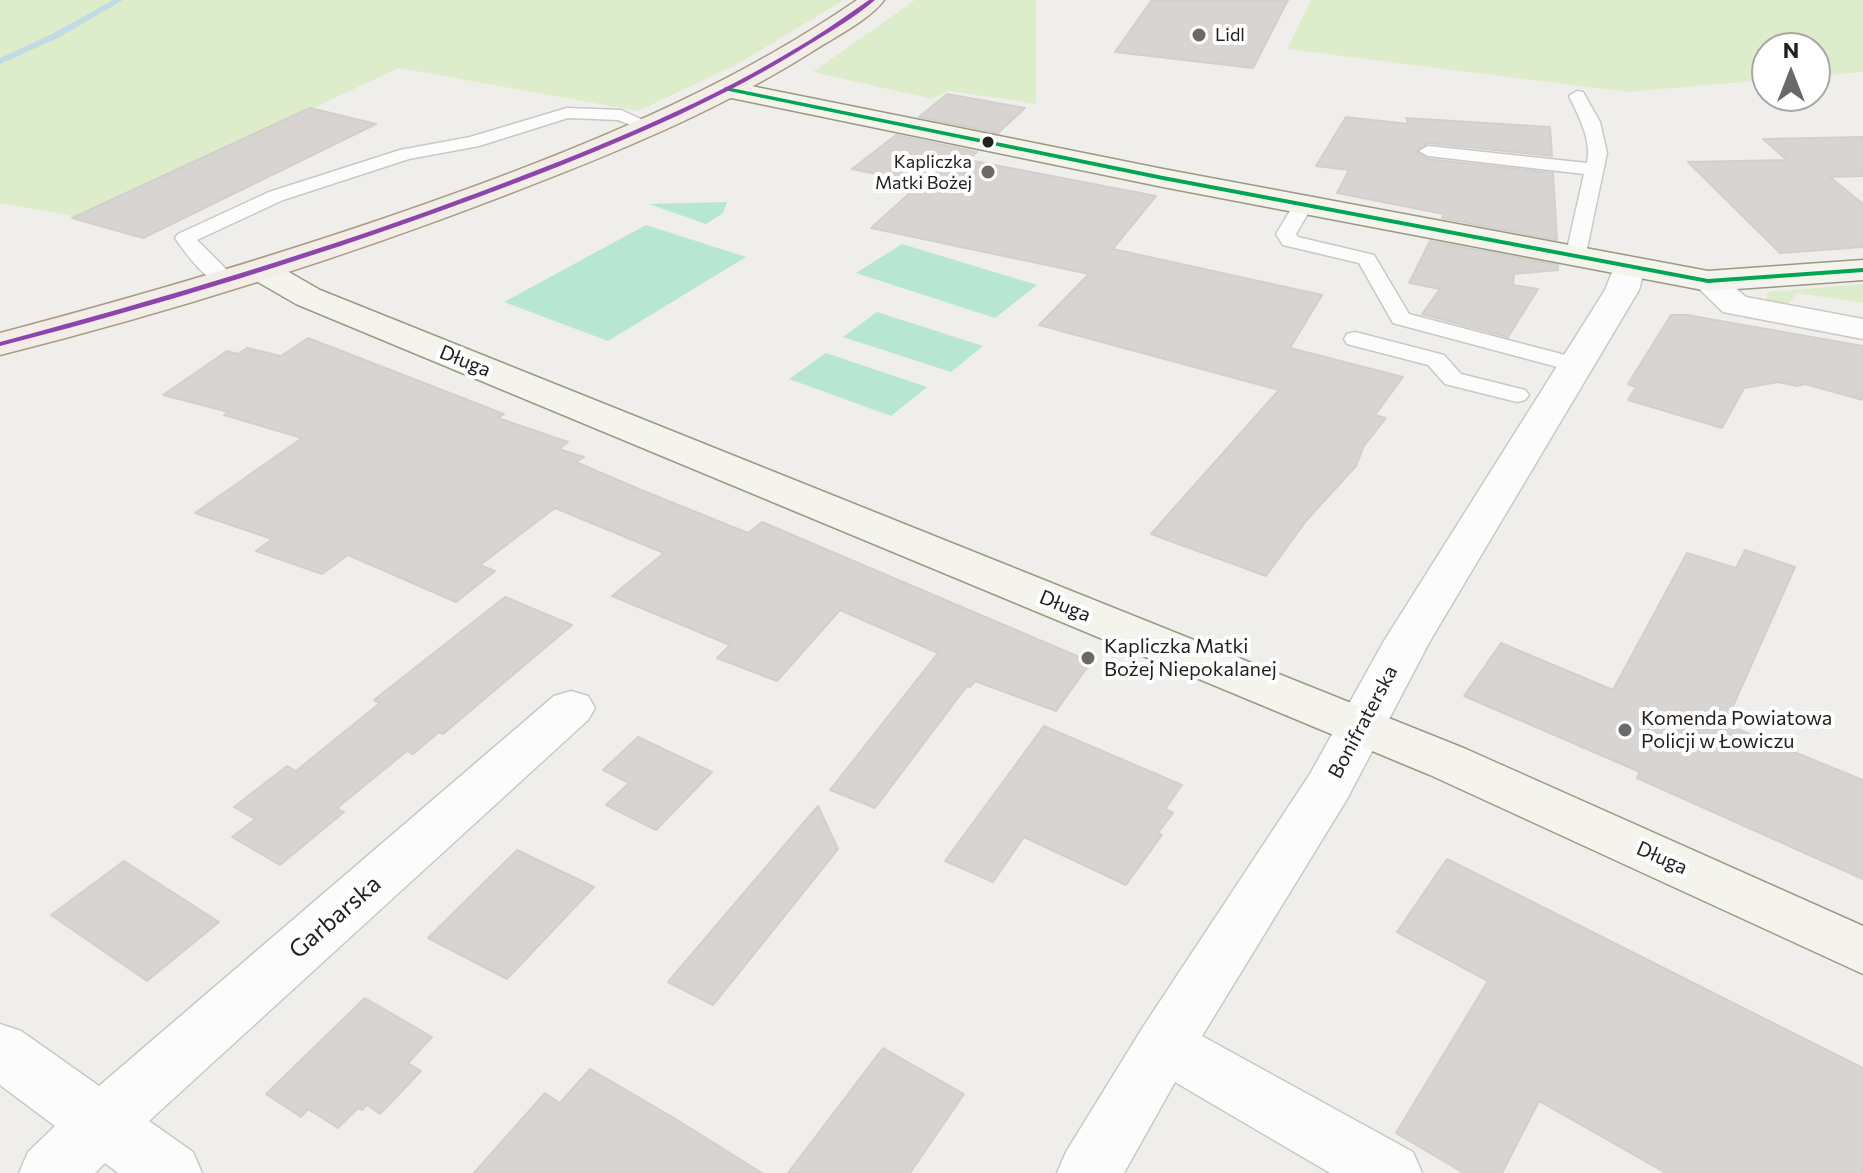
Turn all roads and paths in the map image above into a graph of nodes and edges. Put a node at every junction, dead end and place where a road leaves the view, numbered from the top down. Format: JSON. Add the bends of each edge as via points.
{"nodes":[{"id":1,"x":872,"y":0,"type":"edge"},
{"id":2,"x":726,"y":89,"type":"junction"},
{"id":3,"x":1577,"y":96,"type":"dead end"},
{"id":4,"x":647,"y":126,"type":"junction"},
{"id":5,"x":1428,"y":151,"type":"dead end"},
{"id":6,"x":1595,"y":170,"type":"junction"},
{"id":7,"x":1303,"y":205,"type":"junction"},
{"id":8,"x":1575,"y":258,"type":"junction"},
{"id":9,"x":1629,"y":267,"type":"junction"},
{"id":10,"x":1863,"y":270,"type":"edge"},
{"id":11,"x":263,"y":271,"type":"junction"},
{"id":12,"x":227,"y":281,"type":"junction"},
{"id":13,"x":1708,"y":281,"type":"junction"},
{"id":14,"x":1863,"y":329,"type":"edge"},
{"id":15,"x":1355,"y":339,"type":"dead end"},
{"id":16,"x":0,"y":344,"type":"edge"},
{"id":17,"x":1576,"y":365,"type":"junction"},
{"id":18,"x":1517,"y":395,"type":"dead end"},
{"id":19,"x":571,"y":708,"type":"dead end"},
{"id":20,"x":1360,"y":726,"type":"junction"},
{"id":21,"x":1863,"y":951,"type":"edge"},
{"id":22,"x":1164,"y":1045,"type":"junction"},
{"id":23,"x":0,"y":1050,"type":"edge"},
{"id":24,"x":100,"y":1125,"type":"junction"},
{"id":25,"x":51,"y":1173,"type":"edge"},
{"id":26,"x":170,"y":1173,"type":"edge"},
{"id":27,"x":1089,"y":1173,"type":"edge"},
{"id":28,"x":1390,"y":1173,"type":"edge"}],
"edges":[{"from":1,"to":2,"type":"main road"},
{"from":2,"to":4,"type":"main road"},
{"from":2,"to":7,"type":"street"},
{"from":3,"to":6,"type":"lane","via":[[1591,122],[1598,153]]},
{"from":4,"to":11,"type":"main road","via":[[456,204]]},
{"from":4,"to":12,"type":"lane","via":[[621,115],[567,113],[473,142],[406,154],[276,196],[185,238]]},
{"from":5,"to":6,"type":"lane"},
{"from":6,"to":8,"type":"lane"},
{"from":7,"to":8,"type":"street"},
{"from":7,"to":17,"type":"lane","via":[[1286,234],[1290,241],[1367,259],[1401,318]]},
{"from":8,"to":9,"type":"street"},
{"from":9,"to":13,"type":"street"},
{"from":9,"to":17,"type":"street","name":"Bonifraterska","via":[[1622,290]]},
{"from":10,"to":13,"type":"street"},
{"from":11,"to":12,"type":"main road"},
{"from":11,"to":20,"type":"street","name":"Długa","via":[[308,297]]},
{"from":12,"to":16,"type":"main road"},
{"from":13,"to":14,"type":"street","via":[[1735,305]]},
{"from":15,"to":18,"type":"lane","via":[[1436,360],[1453,379]]},
{"from":17,"to":20,"type":"street","name":"Bonifraterska"},
{"from":19,"to":24,"type":"street","name":"Garbarska"},
{"from":20,"to":21,"type":"street","name":"Długa"},
{"from":20,"to":22,"type":"street","name":"Bonifraterska","via":[[1329,786]]},
{"from":22,"to":27,"type":"street","name":"Bonifraterska"},
{"from":22,"to":28,"type":"street"},
{"from":23,"to":24,"type":"street"},
{"from":24,"to":25,"type":"street","name":"Garbarska"},
{"from":24,"to":26,"type":"street"}]}
